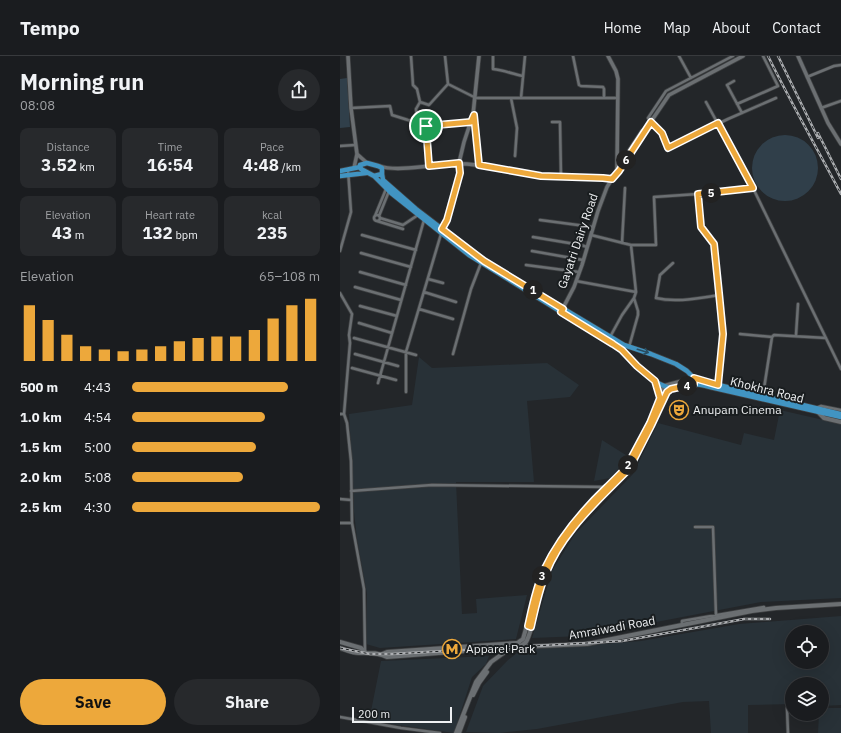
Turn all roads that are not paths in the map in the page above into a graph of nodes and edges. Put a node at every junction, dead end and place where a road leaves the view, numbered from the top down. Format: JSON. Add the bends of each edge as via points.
{"nodes":[{"id":1,"x":348,"y":56,"type":"edge"},
{"id":2,"x":411,"y":56,"type":"edge"},
{"id":3,"x":445,"y":56,"type":"edge"},
{"id":4,"x":479,"y":56,"type":"edge"},
{"id":5,"x":493,"y":56,"type":"edge"},
{"id":6,"x":526,"y":56,"type":"edge"},
{"id":7,"x":573,"y":56,"type":"edge"},
{"id":8,"x":608,"y":56,"type":"edge"},
{"id":9,"x":679,"y":56,"type":"edge"},
{"id":10,"x":733,"y":56,"type":"edge"},
{"id":11,"x":739,"y":56,"type":"edge"},
{"id":12,"x":743,"y":56,"type":"edge"},
{"id":13,"x":764,"y":56,"type":"edge"},
{"id":14,"x":798,"y":56,"type":"edge"},
{"id":15,"x":841,"y":65,"type":"edge"},
{"id":16,"x":524,"y":76,"type":"junction"},
{"id":17,"x":806,"y":77,"type":"junction"},
{"id":18,"x":691,"y":78,"type":"junction"},
{"id":19,"x":734,"y":81,"type":"dead end"},
{"id":20,"x":448,"y":84,"type":"junction"},
{"id":21,"x":476,"y":98,"type":"junction"},
{"id":22,"x":511,"y":98,"type":"junction"},
{"id":23,"x":521,"y":98,"type":"junction"},
{"id":24,"x":604,"y":98,"type":"junction"},
{"id":25,"x":618,"y":98,"type":"junction"},
{"id":26,"x":776,"y":98,"type":"dead end"},
{"id":27,"x":420,"y":102,"type":"junction"},
{"id":28,"x":706,"y":102,"type":"dead end"},
{"id":29,"x":841,"y":102,"type":"edge"},
{"id":30,"x":737,"y":104,"type":"junction"},
{"id":31,"x":351,"y":108,"type":"junction"},
{"id":32,"x":821,"y":108,"type":"junction"},
{"id":33,"x":742,"y":113,"type":"junction"},
{"id":34,"x":474,"y":115,"type":"junction"},
{"id":35,"x":650,"y":120,"type":"junction"},
{"id":36,"x":471,"y":122,"type":"junction"},
{"id":37,"x":552,"y":122,"type":"dead end"},
{"id":38,"x":421,"y":123,"type":"junction"},
{"id":39,"x":718,"y":123,"type":"junction"},
{"id":40,"x":426,"y":126,"type":"junction"},
{"id":41,"x":355,"y":144,"type":"junction"},
{"id":42,"x":841,"y":144,"type":"edge"},
{"id":43,"x":340,"y":146,"type":"edge"},
{"id":44,"x":617,"y":151,"type":"junction"},
{"id":45,"x":357,"y":154,"type":"junction"},
{"id":46,"x":626,"y":154,"type":"junction"},
{"id":47,"x":514,"y":156,"type":"dead end"},
{"id":48,"x":367,"y":163,"type":"junction"},
{"id":49,"x":459,"y":163,"type":"junction"},
{"id":50,"x":479,"y":165,"type":"junction"},
{"id":51,"x":378,"y":166,"type":"junction"},
{"id":52,"x":429,"y":166,"type":"junction"},
{"id":53,"x":360,"y":167,"type":"junction"},
{"id":54,"x":354,"y":168,"type":"junction"},
{"id":55,"x":397,"y":168,"type":"junction"},
{"id":56,"x":617,"y":169,"type":"junction"},
{"id":57,"x":340,"y":171,"type":"edge"},
{"id":58,"x":349,"y":172,"type":"junction"},
{"id":59,"x":366,"y":173,"type":"junction"},
{"id":60,"x":382,"y":173,"type":"junction"},
{"id":61,"x":340,"y":176,"type":"edge"},
{"id":62,"x":374,"y":176,"type":"junction"},
{"id":63,"x":561,"y":177,"type":"junction"},
{"id":64,"x":613,"y":177,"type":"junction"},
{"id":65,"x":625,"y":188,"type":"dead end"},
{"id":66,"x":753,"y":188,"type":"junction"},
{"id":67,"x":388,"y":190,"type":"junction"},
{"id":68,"x":698,"y":194,"type":"junction"},
{"id":69,"x":418,"y":215,"type":"junction"},
{"id":70,"x":378,"y":216,"type":"junction"},
{"id":71,"x":424,"y":220,"type":"junction"},
{"id":72,"x":540,"y":220,"type":"dead end"},
{"id":73,"x":377,"y":221,"type":"junction"},
{"id":74,"x":594,"y":227,"type":"junction"},
{"id":75,"x":403,"y":228,"type":"dead end"},
{"id":76,"x":442,"y":231,"type":"junction"},
{"id":77,"x":362,"y":235,"type":"dead end"},
{"id":78,"x":591,"y":236,"type":"junction"},
{"id":79,"x":533,"y":237,"type":"dead end"},
{"id":80,"x":622,"y":243,"type":"junction"},
{"id":81,"x":631,"y":245,"type":"junction"},
{"id":82,"x":588,"y":247,"type":"junction"},
{"id":83,"x":416,"y":250,"type":"junction"},
{"id":84,"x":340,"y":251,"type":"edge"},
{"id":85,"x":532,"y":251,"type":"dead end"},
{"id":86,"x":361,"y":253,"type":"dead end"},
{"id":87,"x":584,"y":260,"type":"junction"},
{"id":88,"x":481,"y":263,"type":"junction"},
{"id":89,"x":673,"y":263,"type":"dead end"},
{"id":90,"x":526,"y":265,"type":"dead end"},
{"id":91,"x":411,"y":267,"type":"junction"},
{"id":92,"x":360,"y":272,"type":"dead end"},
{"id":93,"x":580,"y":272,"type":"junction"},
{"id":94,"x":428,"y":279,"type":"junction"},
{"id":95,"x":576,"y":281,"type":"junction"},
{"id":96,"x":443,"y":283,"type":"dead end"},
{"id":97,"x":406,"y":285,"type":"junction"},
{"id":98,"x":355,"y":287,"type":"dead end"},
{"id":99,"x":424,"y":292,"type":"junction"},
{"id":100,"x":636,"y":292,"type":"junction"},
{"id":101,"x":340,"y":293,"type":"edge"},
{"id":102,"x":720,"y":295,"type":"junction"},
{"id":103,"x":634,"y":298,"type":"junction"},
{"id":104,"x":401,"y":300,"type":"junction"},
{"id":105,"x":456,"y":302,"type":"dead end"},
{"id":106,"x":798,"y":304,"type":"dead end"},
{"id":107,"x":360,"y":306,"type":"dead end"},
{"id":108,"x":419,"y":308,"type":"junction"},
{"id":109,"x":562,"y":310,"type":"junction"},
{"id":110,"x":397,"y":316,"type":"junction"},
{"id":111,"x":454,"y":319,"type":"dead end"},
{"id":112,"x":359,"y":323,"type":"dead end"},
{"id":113,"x":392,"y":333,"type":"junction"},
{"id":114,"x":740,"y":334,"type":"dead end"},
{"id":115,"x":796,"y":335,"type":"junction"},
{"id":116,"x":772,"y":337,"type":"junction"},
{"id":117,"x":354,"y":338,"type":"dead end"},
{"id":118,"x":610,"y":338,"type":"junction"},
{"id":119,"x":826,"y":338,"type":"junction"},
{"id":120,"x":627,"y":346,"type":"junction"},
{"id":121,"x":388,"y":347,"type":"junction"},
{"id":122,"x":622,"y":350,"type":"junction"},
{"id":123,"x":406,"y":352,"type":"junction"},
{"id":124,"x":355,"y":354,"type":"dead end"},
{"id":125,"x":453,"y":354,"type":"dead end"},
{"id":126,"x":416,"y":355,"type":"dead end"},
{"id":127,"x":384,"y":362,"type":"junction"},
{"id":128,"x":398,"y":366,"type":"dead end"},
{"id":129,"x":352,"y":368,"type":"dead end"},
{"id":130,"x":841,"y":369,"type":"edge"},
{"id":131,"x":380,"y":376,"type":"junction"},
{"id":132,"x":694,"y":378,"type":"junction"},
{"id":133,"x":396,"y":380,"type":"dead end"},
{"id":134,"x":655,"y":381,"type":"junction"},
{"id":135,"x":378,"y":383,"type":"dead end"},
{"id":136,"x":694,"y":384,"type":"junction"},
{"id":137,"x":718,"y":385,"type":"junction"},
{"id":138,"x":664,"y":386,"type":"junction"},
{"id":139,"x":671,"y":389,"type":"junction"},
{"id":140,"x":406,"y":392,"type":"dead end"},
{"id":141,"x":763,"y":396,"type":"junction"},
{"id":142,"x":660,"y":398,"type":"junction"},
{"id":143,"x":340,"y":403,"type":"edge"},
{"id":144,"x":345,"y":403,"type":"junction"},
{"id":145,"x":816,"y":410,"type":"junction"},
{"id":146,"x":841,"y":410,"type":"edge"},
{"id":147,"x":824,"y":412,"type":"junction"},
{"id":148,"x":342,"y":414,"type":"edge"},
{"id":149,"x":841,"y":414,"type":"edge"},
{"id":150,"x":841,"y":417,"type":"edge"},
{"id":151,"x":841,"y":422,"type":"edge"},
{"id":152,"x":608,"y":488,"type":"junction"},
{"id":153,"x":351,"y":491,"type":"junction"},
{"id":154,"x":340,"y":499,"type":"edge"},
{"id":155,"x":351,"y":500,"type":"junction"},
{"id":156,"x":340,"y":523,"type":"edge"},
{"id":157,"x":352,"y":523,"type":"junction"},
{"id":158,"x":695,"y":528,"type":"dead end"},
{"id":159,"x":841,"y":604,"type":"edge"},
{"id":160,"x":764,"y":610,"type":"junction"},
{"id":161,"x":716,"y":615,"type":"junction"},
{"id":162,"x":529,"y":626,"type":"junction"},
{"id":163,"x":682,"y":626,"type":"junction"},
{"id":164,"x":340,"y":642,"type":"edge"},
{"id":165,"x":526,"y":642,"type":"junction"},
{"id":166,"x":518,"y":645,"type":"junction"},
{"id":167,"x":534,"y":647,"type":"junction"},
{"id":168,"x":340,"y":648,"type":"edge"},
{"id":169,"x":511,"y":648,"type":"junction"},
{"id":170,"x":365,"y":652,"type":"junction"},
{"id":171,"x":382,"y":654,"type":"junction"},
{"id":172,"x":340,"y":717,"type":"edge"},
{"id":173,"x":788,"y":721,"type":"edge"},
{"id":174,"x":440,"y":733,"type":"edge"},
{"id":175,"x":456,"y":733,"type":"edge"},
{"id":176,"x":459,"y":733,"type":"edge"},
{"id":177,"x":788,"y":733,"type":"edge"}],
"edges":[{"from":1,"to":31,"type":"street"},
{"from":2,"to":27,"type":"street","via":[[413,85],[417,89]]},
{"from":3,"to":20,"type":"street"},
{"from":4,"to":21,"type":"street"},
{"from":5,"to":16,"type":"street","via":[[493,69]]},
{"from":6,"to":16,"type":"street"},
{"from":7,"to":24,"type":"street","via":[[579,85],[603,87]]},
{"from":8,"to":25,"type":"street","via":[[617,74]]},
{"from":9,"to":18,"type":"street"},
{"from":10,"to":18,"type":"street"},
{"from":11,"to":35,"type":"street","via":[[668,93]]},
{"from":12,"to":35,"type":"street","via":[[670,95]]},
{"from":13,"to":30,"type":"street","via":[[778,86]]},
{"from":14,"to":17,"type":"street"},
{"from":15,"to":17,"type":"street"},
{"from":16,"to":23,"type":"street"},
{"from":17,"to":32,"type":"street"},
{"from":18,"to":35,"type":"street","via":[[666,91],[650,114]]},
{"from":19,"to":30,"type":"street","via":[[728,85]]},
{"from":20,"to":21,"type":"street"},
{"from":20,"to":27,"type":"street","via":[[429,106]]},
{"from":21,"to":22,"type":"street"},
{"from":21,"to":34,"type":"street"},
{"from":22,"to":23,"type":"street"},
{"from":22,"to":47,"type":"street","via":[[517,128]]},
{"from":23,"to":24,"type":"street"},
{"from":24,"to":25,"type":"street"},
{"from":25,"to":44,"type":"street"},
{"from":26,"to":33,"type":"street"},
{"from":27,"to":38,"type":"street","via":[[416,108],[417,120]]},
{"from":28,"to":39,"type":"street"},
{"from":29,"to":32,"type":"street"},
{"from":30,"to":33,"type":"street"},
{"from":31,"to":38,"type":"street","via":[[390,106],[392,115]]},
{"from":31,"to":41,"type":"street"},
{"from":32,"to":42,"type":"street"},
{"from":33,"to":39,"type":"street"},
{"from":34,"to":36,"type":"street"},
{"from":34,"to":50,"type":"street"},
{"from":35,"to":39,"type":"street","via":[[662,133],[668,148]]},
{"from":35,"to":46,"type":"street"},
{"from":35,"to":64,"type":"street","name":"Gayatri Dairy Road"},
{"from":36,"to":40,"type":"street"},
{"from":36,"to":49,"type":"street"},
{"from":37,"to":63,"type":"street","via":[[560,122]]},
{"from":38,"to":40,"type":"street"},
{"from":39,"to":66,"type":"street"},
{"from":40,"to":52,"type":"street"},
{"from":41,"to":43,"type":"street"},
{"from":41,"to":45,"type":"street"},
{"from":44,"to":46,"type":"street"},
{"from":44,"to":56,"type":"street"},
{"from":45,"to":48,"type":"street"},
{"from":45,"to":54,"type":"street"},
{"from":46,"to":56,"type":"street"},
{"from":48,"to":51,"type":"main road"},
{"from":48,"to":53,"type":"main road"},
{"from":49,"to":50,"type":"street"},
{"from":49,"to":52,"type":"street"},
{"from":49,"to":76,"type":"street","via":[[460,173]]},
{"from":50,"to":63,"type":"street"},
{"from":51,"to":55,"type":"street"},
{"from":51,"to":60,"type":"main road","name":"Khokhra Road","via":[[382,168]]},
{"from":52,"to":55,"type":"street"},
{"from":53,"to":54,"type":"main road"},
{"from":53,"to":59,"type":"main road"},
{"from":54,"to":58,"type":"main road"},
{"from":55,"to":60,"type":"street"},
{"from":56,"to":64,"type":"street"},
{"from":57,"to":58,"type":"main road"},
{"from":58,"to":59,"type":"main road"},
{"from":58,"to":61,"type":"main road"},
{"from":58,"to":84,"type":"street","via":[[350,212]]},
{"from":59,"to":62,"type":"main road"},
{"from":60,"to":62,"type":"main road"},
{"from":60,"to":76,"type":"main road","name":"Khokhra Road","via":[[383,180]]},
{"from":62,"to":67,"type":"main road","name":"Khokhra Road"},
{"from":63,"to":64,"type":"street"},
{"from":64,"to":74,"type":"street","name":"Gayatri Dairy Road"},
{"from":65,"to":80,"type":"street"},
{"from":66,"to":68,"type":"street"},
{"from":66,"to":119,"type":"street"},
{"from":67,"to":69,"type":"main road","name":"Khokhra Road"},
{"from":67,"to":70,"type":"street"},
{"from":68,"to":81,"type":"street","via":[[654,197],[656,245]]},
{"from":68,"to":102,"type":"street","via":[[701,227],[714,244]]},
{"from":69,"to":70,"type":"street","via":[[403,225]]},
{"from":69,"to":71,"type":"main road","name":"Khokhra Road"},
{"from":70,"to":73,"type":"street"},
{"from":70,"to":73,"type":"street","via":[[374,219]]},
{"from":71,"to":76,"type":"main road","name":"Khokhra Road"},
{"from":71,"to":83,"type":"street"},
{"from":72,"to":74,"type":"street"},
{"from":73,"to":75,"type":"street"},
{"from":74,"to":78,"type":"street","name":"Gayatri Dairy Road"},
{"from":76,"to":88,"type":"main road","name":"Khokhra Road"},
{"from":76,"to":94,"type":"street"},
{"from":76,"to":109,"type":"main road","name":"Khokhra Road"},
{"from":77,"to":83,"type":"street"},
{"from":78,"to":80,"type":"street"},
{"from":78,"to":82,"type":"street","name":"Gayatri Dairy Road"},
{"from":79,"to":82,"type":"street"},
{"from":80,"to":81,"type":"street"},
{"from":81,"to":100,"type":"street"},
{"from":82,"to":87,"type":"street","name":"Gayatri Dairy Road"},
{"from":83,"to":91,"type":"street"},
{"from":85,"to":87,"type":"street"},
{"from":86,"to":91,"type":"street"},
{"from":87,"to":93,"type":"street","name":"Gayatri Dairy Road"},
{"from":88,"to":109,"type":"main road","name":"Khokhra Road"},
{"from":88,"to":125,"type":"street"},
{"from":89,"to":102,"type":"street","via":[[660,275],[656,298],[667,301]]},
{"from":90,"to":93,"type":"street"},
{"from":91,"to":97,"type":"street"},
{"from":92,"to":97,"type":"street"},
{"from":93,"to":95,"type":"street","name":"Gayatri Dairy Road"},
{"from":94,"to":96,"type":"street"},
{"from":94,"to":99,"type":"street"},
{"from":95,"to":100,"type":"street"},
{"from":95,"to":109,"type":"street","name":"Gayatri Dairy Road"},
{"from":97,"to":104,"type":"street"},
{"from":98,"to":104,"type":"street"},
{"from":99,"to":105,"type":"street"},
{"from":99,"to":108,"type":"street"},
{"from":100,"to":103,"type":"street"},
{"from":101,"to":144,"type":"street","via":[[352,314]]},
{"from":102,"to":137,"type":"street","via":[[723,334]]},
{"from":103,"to":118,"type":"street"},
{"from":103,"to":120,"type":"street","via":[[638,315]]},
{"from":104,"to":110,"type":"street"},
{"from":106,"to":115,"type":"street"},
{"from":107,"to":110,"type":"street"},
{"from":108,"to":111,"type":"street"},
{"from":108,"to":123,"type":"street"},
{"from":109,"to":118,"type":"main road","name":"Khokhra Road"},
{"from":109,"to":122,"type":"main road","name":"Khokhra Road"},
{"from":110,"to":113,"type":"street"},
{"from":112,"to":113,"type":"street"},
{"from":113,"to":121,"type":"street"},
{"from":114,"to":116,"type":"street"},
{"from":115,"to":116,"type":"street","via":[[776,334]]},
{"from":115,"to":119,"type":"street"},
{"from":116,"to":141,"type":"street"},
{"from":117,"to":121,"type":"street"},
{"from":118,"to":120,"type":"main road","name":"Khokhra Road"},
{"from":119,"to":130,"type":"street"},
{"from":120,"to":122,"type":"main road"},
{"from":120,"to":132,"type":"main road","name":"Khokhra Road","one_way":true,"via":[[676,364]]},
{"from":121,"to":123,"type":"street"},
{"from":121,"to":127,"type":"street"},
{"from":122,"to":134,"type":"main road","name":"Khokhra Road"},
{"from":123,"to":126,"type":"street"},
{"from":123,"to":140,"type":"street"},
{"from":124,"to":127,"type":"street"},
{"from":127,"to":128,"type":"street"},
{"from":127,"to":131,"type":"street"},
{"from":129,"to":131,"type":"street"},
{"from":131,"to":133,"type":"street"},
{"from":131,"to":135,"type":"street"},
{"from":132,"to":136,"type":"main road"},
{"from":132,"to":137,"type":"main road","name":"Khokhra Road"},
{"from":132,"to":138,"type":"main road"},
{"from":134,"to":138,"type":"main road","name":"Khokhra Road"},
{"from":134,"to":142,"type":"main road"},
{"from":136,"to":139,"type":"main road","name":"Khokhra Road"},
{"from":136,"to":145,"type":"main road","name":"Khokhra Road"},
{"from":137,"to":141,"type":"main road","name":"Khokhra Road"},
{"from":138,"to":139,"type":"main road","name":"Khokhra Road"},
{"from":138,"to":142,"type":"main road"},
{"from":139,"to":152,"type":"main road","via":[[663,399],[629,469]]},
{"from":141,"to":145,"type":"main road","name":"Khokhra Road"},
{"from":142,"to":152,"type":"main road","via":[[626,468]]},
{"from":143,"to":144,"type":"street"},
{"from":144,"to":148,"type":"street"},
{"from":145,"to":146,"type":"street","via":[[821,406]]},
{"from":145,"to":147,"type":"main road","name":"Khokhra Road"},
{"from":145,"to":151,"type":"main road","via":[[824,418]]},
{"from":147,"to":149,"type":"main road"},
{"from":147,"to":150,"type":"main road"},
{"from":148,"to":153,"type":"street","via":[[347,423]]},
{"from":152,"to":153,"type":"street","via":[[432,485]]},
{"from":152,"to":162,"type":"main road","via":[[590,503],[553,553],[544,570]]},
{"from":153,"to":155,"type":"street"},
{"from":154,"to":155,"type":"street"},
{"from":155,"to":157,"type":"street"},
{"from":156,"to":157,"type":"street"},
{"from":157,"to":170,"type":"street","via":[[364,589]]},
{"from":158,"to":161,"type":"street","via":[[713,527]]},
{"from":159,"to":160,"type":"main road","name":"Amraiwadi Road"},
{"from":160,"to":161,"type":"street","via":[[764,607]]},
{"from":160,"to":163,"type":"main road","name":"Amraiwadi Road"},
{"from":161,"to":163,"type":"street","via":[[682,621]]},
{"from":162,"to":165,"type":"main road"},
{"from":162,"to":166,"type":"main road"},
{"from":163,"to":167,"type":"main road","name":"Amraiwadi Road","via":[[587,644]]},
{"from":164,"to":170,"type":"main road","via":[[361,648]]},
{"from":165,"to":166,"type":"main road"},
{"from":165,"to":167,"type":"main road"},
{"from":166,"to":167,"type":"main road","name":"Amraiwadi Road"},
{"from":166,"to":169,"type":"main road"},
{"from":166,"to":171,"type":"main road"},
{"from":166,"to":176,"type":"main road","via":[[493,664],[479,683]]},
{"from":168,"to":170,"type":"main road","via":[[358,653]]},
{"from":169,"to":171,"type":"main road","via":[[390,657]]},
{"from":169,"to":175,"type":"main road","via":[[491,662],[476,682]]},
{"from":170,"to":171,"type":"main road"},
{"from":172,"to":174,"type":"street"},
{"from":173,"to":177,"type":"street"}]}
